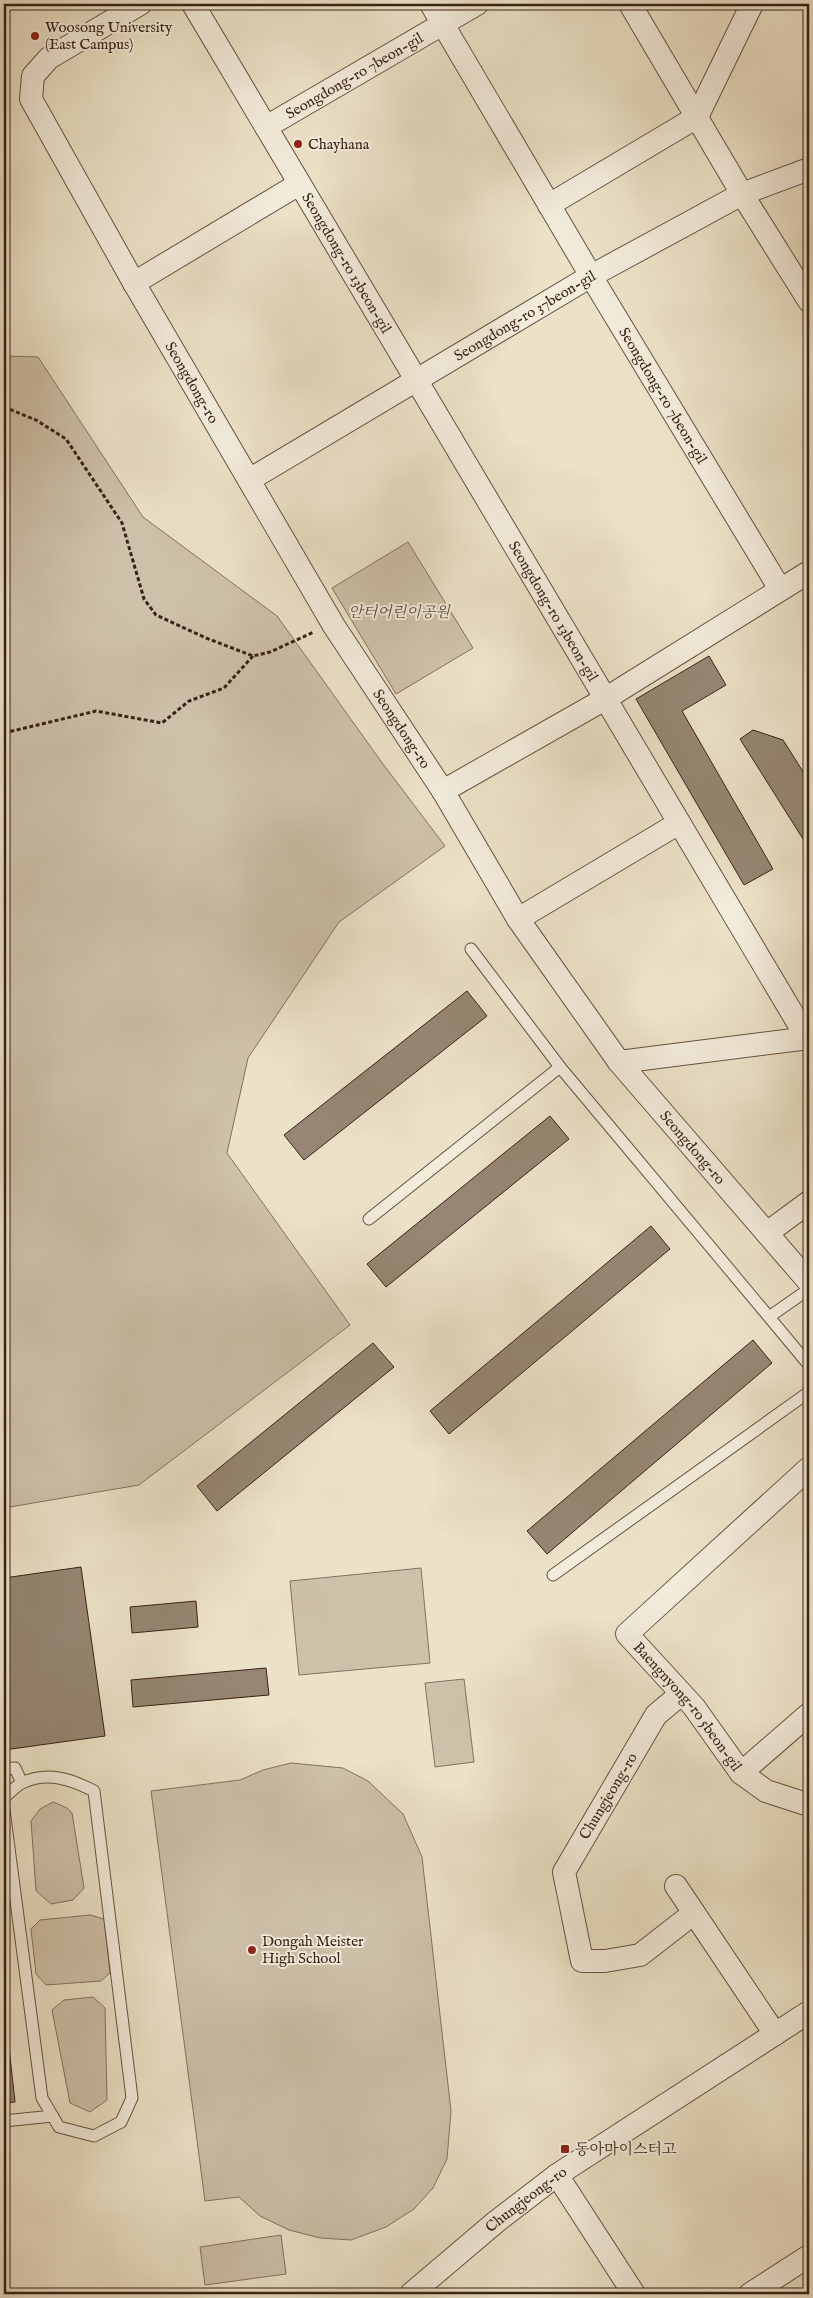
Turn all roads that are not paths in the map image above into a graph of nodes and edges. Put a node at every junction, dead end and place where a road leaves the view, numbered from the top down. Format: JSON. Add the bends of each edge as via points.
{"nodes":[{"id":1,"x":140,"y":4,"type":"edge"},
{"id":2,"x":193,"y":4,"type":"edge"},
{"id":3,"x":431,"y":4,"type":"edge"},
{"id":4,"x":478,"y":4,"type":"edge"},
{"id":5,"x":630,"y":4,"type":"edge"},
{"id":6,"x":752,"y":4,"type":"edge"},
{"id":7,"x":443,"y":24,"type":"junction"},
{"id":8,"x":697,"y":117,"type":"junction"},
{"id":9,"x":266,"y":127,"type":"junction"},
{"id":10,"x":809,"y":169,"type":"edge"},
{"id":11,"x":299,"y":184,"type":"junction"},
{"id":12,"x":742,"y":194,"type":"junction"},
{"id":13,"x":548,"y":205,"type":"junction"},
{"id":14,"x":591,"y":276,"type":"junction"},
{"id":15,"x":134,"y":284,"type":"junction"},
{"id":16,"x":809,"y":298,"type":"edge"},
{"id":17,"x":417,"y":382,"type":"junction"},
{"id":18,"x":249,"y":480,"type":"junction"},
{"id":19,"x":809,"y":572,"type":"edge"},
{"id":20,"x":780,"y":589,"type":"junction"},
{"id":21,"x":605,"y":698,"type":"junction"},
{"id":22,"x":443,"y":791,"type":"junction"},
{"id":23,"x":679,"y":823,"type":"junction"},
{"id":24,"x":518,"y":919,"type":"junction"},
{"id":25,"x":471,"y":950,"type":"dead end"},
{"id":26,"x":808,"y":1038,"type":"edge"},
{"id":27,"x":618,"y":1062,"type":"junction"},
{"id":28,"x":560,"y":1068,"type":"junction"},
{"id":29,"x":809,"y":1202,"type":"edge"},
{"id":30,"x":369,"y":1219,"type":"dead end"},
{"id":31,"x":768,"y":1233,"type":"junction"},
{"id":32,"x":809,"y":1282,"type":"edge"},
{"id":33,"x":809,"y":1289,"type":"edge"},
{"id":34,"x":769,"y":1317,"type":"junction"},
{"id":35,"x":809,"y":1365,"type":"edge"},
{"id":36,"x":809,"y":1392,"type":"edge"},
{"id":37,"x":809,"y":1468,"type":"edge"},
{"id":38,"x":553,"y":1575,"type":"dead end"},
{"id":39,"x":681,"y":1694,"type":"junction"},
{"id":40,"x":809,"y":1714,"type":"edge"},
{"id":41,"x":4,"y":1769,"type":"edge"},
{"id":42,"x":741,"y":1773,"type":"junction"},
{"id":43,"x":22,"y":1783,"type":"junction"},
{"id":44,"x":4,"y":1798,"type":"edge"},
{"id":45,"x":809,"y":1805,"type":"edge"},
{"id":46,"x":4,"y":1810,"type":"edge"},
{"id":47,"x":676,"y":1886,"type":"dead end"},
{"id":48,"x":694,"y":1913,"type":"junction"},
{"id":49,"x":809,"y":2012,"type":"edge"},
{"id":50,"x":775,"y":2034,"type":"junction"},
{"id":51,"x":53,"y":2116,"type":"junction"},
{"id":52,"x":4,"y":2120,"type":"edge"},
{"id":53,"x":557,"y":2175,"type":"junction"},
{"id":54,"x":809,"y":2256,"type":"edge"},
{"id":55,"x":411,"y":2294,"type":"edge"},
{"id":56,"x":634,"y":2294,"type":"edge"},
{"id":57,"x":750,"y":2294,"type":"edge"}],
"edges":[{"from":1,"to":15,"type":"street","name":"Seongdong-ro","via":[[49,58],[33,76],[31,99]]},
{"from":2,"to":9,"type":"street","name":"Seongdong-ro 13beon-gil"},
{"from":3,"to":7,"type":"street","name":"Seongdong-ro 7beon-gil"},
{"from":4,"to":7,"type":"street"},
{"from":5,"to":8,"type":"street"},
{"from":6,"to":8,"type":"street"},
{"from":7,"to":9,"type":"street","name":"Seongdong-ro 7beon-gil"},
{"from":7,"to":13,"type":"street","name":"Seongdong-ro 7beon-gil"},
{"from":8,"to":12,"type":"street"},
{"from":8,"to":13,"type":"street"},
{"from":9,"to":11,"type":"street","name":"Seongdong-ro 13beon-gil"},
{"from":10,"to":12,"type":"street","name":"Seongdong-ro 37beon-gil"},
{"from":11,"to":15,"type":"street","name":"Seongdong-ro 13beon-gil"},
{"from":11,"to":17,"type":"street","name":"Seongdong-ro 13beon-gil"},
{"from":12,"to":14,"type":"street","name":"Seongdong-ro 37beon-gil"},
{"from":12,"to":16,"type":"street"},
{"from":13,"to":14,"type":"street","name":"Seongdong-ro 7beon-gil"},
{"from":14,"to":17,"type":"street","name":"Seongdong-ro 37beon-gil"},
{"from":14,"to":20,"type":"street","name":"Seongdong-ro 7beon-gil"},
{"from":15,"to":18,"type":"street","name":"Seongdong-ro"},
{"from":17,"to":18,"type":"street","name":"Seongdong-ro 37beon-gil"},
{"from":17,"to":21,"type":"street","name":"Seongdong-ro 13beon-gil"},
{"from":18,"to":22,"type":"street","name":"Seongdong-ro","via":[[332,623]]},
{"from":19,"to":20,"type":"street"},
{"from":20,"to":21,"type":"street"},
{"from":21,"to":22,"type":"street"},
{"from":21,"to":23,"type":"street","name":"Seongdong-ro 13beon-gil"},
{"from":22,"to":24,"type":"street","name":"Seongdong-ro"},
{"from":23,"to":24,"type":"street"},
{"from":23,"to":26,"type":"street","name":"Seongdong-ro 13beon-gil"},
{"from":24,"to":27,"type":"street","name":"Seongdong-ro"},
{"from":25,"to":28,"type":"lane"},
{"from":26,"to":27,"type":"street"},
{"from":27,"to":31,"type":"street","name":"Seongdong-ro"},
{"from":28,"to":30,"type":"lane"},
{"from":28,"to":34,"type":"lane"},
{"from":29,"to":31,"type":"street"},
{"from":31,"to":32,"type":"street","name":"Seongdong-ro"},
{"from":33,"to":34,"type":"lane"},
{"from":34,"to":35,"type":"lane"},
{"from":36,"to":38,"type":"lane"},
{"from":37,"to":39,"type":"street","name":"Baengnyong-ro 5beon-gil","via":[[626,1634]]},
{"from":39,"to":42,"type":"street","name":"Baengnyong-ro 5beon-gil"},
{"from":39,"to":48,"type":"street","name":"Chungjeong-ro","via":[[656,1716],[564,1872],[582,1961],[605,1962],[640,1956]]},
{"from":40,"to":42,"type":"street"},
{"from":41,"to":43,"type":"lane","via":[[15,1768]]},
{"from":42,"to":45,"type":"street","name":"Baengnyong-ro 5beon-gil","via":[[766,1791]]},
{"from":43,"to":44,"type":"lane"},
{"from":43,"to":51,"type":"lane","via":[[49,1776],[72,1779],[94,1791],[132,2098],[121,2122],[94,2136],[59,2127]]},
{"from":46,"to":51,"type":"lane","via":[[42,2098]]},
{"from":47,"to":48,"type":"street"},
{"from":48,"to":50,"type":"street"},
{"from":49,"to":50,"type":"street","name":"Chungjeong-ro"},
{"from":50,"to":53,"type":"street","name":"Chungjeong-ro"},
{"from":51,"to":52,"type":"lane"},
{"from":53,"to":55,"type":"street","name":"Chungjeong-ro"},
{"from":53,"to":56,"type":"street"},
{"from":54,"to":57,"type":"street"}]}
